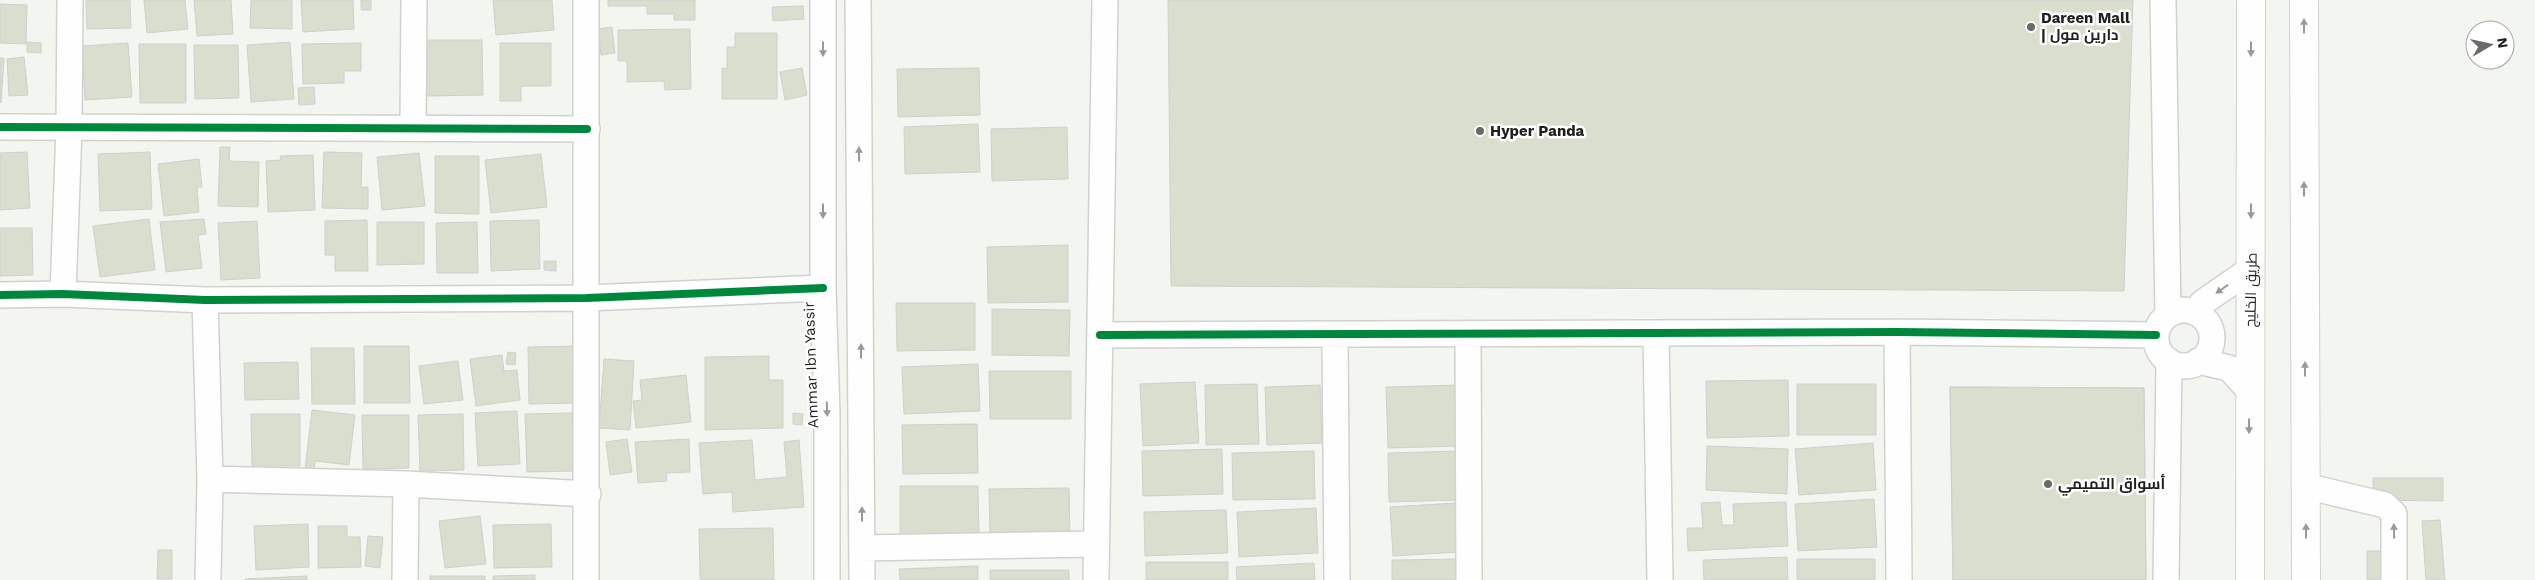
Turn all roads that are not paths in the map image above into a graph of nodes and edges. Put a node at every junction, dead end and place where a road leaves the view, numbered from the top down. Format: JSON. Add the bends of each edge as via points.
{"nodes":[{"id":1,"x":70,"y":0,"type":"edge"},
{"id":2,"x":414,"y":0,"type":"edge"},
{"id":3,"x":586,"y":0,"type":"edge"},
{"id":4,"x":823,"y":0,"type":"edge"},
{"id":5,"x":858,"y":0,"type":"edge"},
{"id":6,"x":1105,"y":0,"type":"edge"},
{"id":7,"x":2162,"y":0,"type":"edge"},
{"id":8,"x":2251,"y":0,"type":"edge"},
{"id":9,"x":2304,"y":0,"type":"edge"},
{"id":10,"x":0,"y":128,"type":"edge"},
{"id":11,"x":69,"y":128,"type":"junction"},
{"id":12,"x":413,"y":128,"type":"junction"},
{"id":13,"x":587,"y":129,"type":"junction"},
{"id":14,"x":2251,"y":269,"type":"junction"},
{"id":15,"x":822,"y":288,"type":"junction"},
{"id":16,"x":62,"y":294,"type":"junction"},
{"id":17,"x":0,"y":295,"type":"edge"},
{"id":18,"x":587,"y":298,"type":"junction"},
{"id":19,"x":205,"y":300,"type":"junction"},
{"id":20,"x":2197,"y":313,"type":"junction"},
{"id":21,"x":2162,"y":325,"type":"junction"},
{"id":22,"x":1897,"y":332,"type":"junction"},
{"id":23,"x":1656,"y":333,"type":"junction"},
{"id":24,"x":1468,"y":334,"type":"junction"},
{"id":25,"x":1100,"y":335,"type":"junction"},
{"id":26,"x":1335,"y":335,"type":"junction"},
{"id":27,"x":2169,"y":361,"type":"junction"},
{"id":28,"x":2198,"y":361,"type":"junction"},
{"id":29,"x":2249,"y":390,"type":"junction"},
{"id":30,"x":210,"y":480,"type":"junction"},
{"id":31,"x":406,"y":484,"type":"junction"},
{"id":32,"x":2305,"y":486,"type":"junction"},
{"id":33,"x":588,"y":494,"type":"junction"},
{"id":34,"x":1096,"y":544,"type":"junction"},
{"id":35,"x":862,"y":548,"type":"junction"},
{"id":36,"x":208,"y":580,"type":"edge"},
{"id":37,"x":405,"y":580,"type":"edge"},
{"id":38,"x":586,"y":580,"type":"edge"},
{"id":39,"x":827,"y":580,"type":"edge"},
{"id":40,"x":862,"y":580,"type":"edge"},
{"id":41,"x":1096,"y":580,"type":"edge"},
{"id":42,"x":1337,"y":580,"type":"edge"},
{"id":43,"x":1469,"y":580,"type":"edge"},
{"id":44,"x":1660,"y":580,"type":"edge"},
{"id":45,"x":1899,"y":580,"type":"edge"},
{"id":46,"x":2166,"y":580,"type":"edge"},
{"id":47,"x":2250,"y":580,"type":"edge"},
{"id":48,"x":2306,"y":580,"type":"edge"},
{"id":49,"x":2394,"y":580,"type":"edge"}],
"edges":[{"from":1,"to":11,"type":"street"},
{"from":2,"to":12,"type":"street"},
{"from":3,"to":13,"type":"street"},
{"from":4,"to":15,"type":"street","name":"Ammar Ibn Yassir","one_way":true},
{"from":35,"to":5,"type":"street","one_way":true},
{"from":6,"to":25,"type":"street"},
{"from":7,"to":21,"type":"street"},
{"from":8,"to":14,"type":"main road","name":"طريق الخليج","one_way":true},
{"from":32,"to":9,"type":"main road","one_way":true},
{"from":10,"to":11,"type":"street"},
{"from":11,"to":12,"type":"street"},
{"from":11,"to":16,"type":"street"},
{"from":12,"to":13,"type":"street"},
{"from":13,"to":18,"type":"street"},
{"from":14,"to":20,"type":"street","one_way":true,"via":[[2202,303]]},
{"from":14,"to":29,"type":"main road","name":"طريق الخليج"},
{"from":15,"to":18,"type":"street"},
{"from":15,"to":39,"type":"street","name":"Ammar Ibn Yassir","one_way":true,"via":[[827,415]]},
{"from":16,"to":17,"type":"street"},
{"from":16,"to":19,"type":"street"},
{"from":18,"to":19,"type":"street"},
{"from":18,"to":33,"type":"street"},
{"from":19,"to":30,"type":"street"},
{"from":20,"to":21,"type":"street","via":[[2182,310]]},
{"from":20,"to":28,"type":"street","via":[[2211,333],[2209,349]]},
{"from":21,"to":22,"type":"street"},
{"from":21,"to":27,"type":"street","via":[[2159,350]]},
{"from":22,"to":23,"type":"street"},
{"from":22,"to":45,"type":"street"},
{"from":23,"to":24,"type":"street"},
{"from":23,"to":44,"type":"street"},
{"from":24,"to":26,"type":"street"},
{"from":24,"to":43,"type":"street"},
{"from":25,"to":26,"type":"street"},
{"from":25,"to":34,"type":"street"},
{"from":26,"to":42,"type":"street"},
{"from":27,"to":28,"type":"street","via":[[2184,365]]},
{"from":27,"to":46,"type":"street"},
{"from":28,"to":29,"type":"street","via":[[2229,368]]},
{"from":29,"to":47,"type":"main road","name":"طريق الخليج","one_way":true},
{"from":30,"to":31,"type":"street"},
{"from":30,"to":36,"type":"street"},
{"from":31,"to":33,"type":"street"},
{"from":31,"to":37,"type":"street"},
{"from":48,"to":32,"type":"main road","one_way":true},
{"from":49,"to":32,"type":"street","one_way":true,"via":[[2394,514],[2390,509],[2385,505]]},
{"from":33,"to":38,"type":"street"},
{"from":34,"to":35,"type":"street"},
{"from":34,"to":41,"type":"street"},
{"from":35,"to":40,"type":"street"}]}
